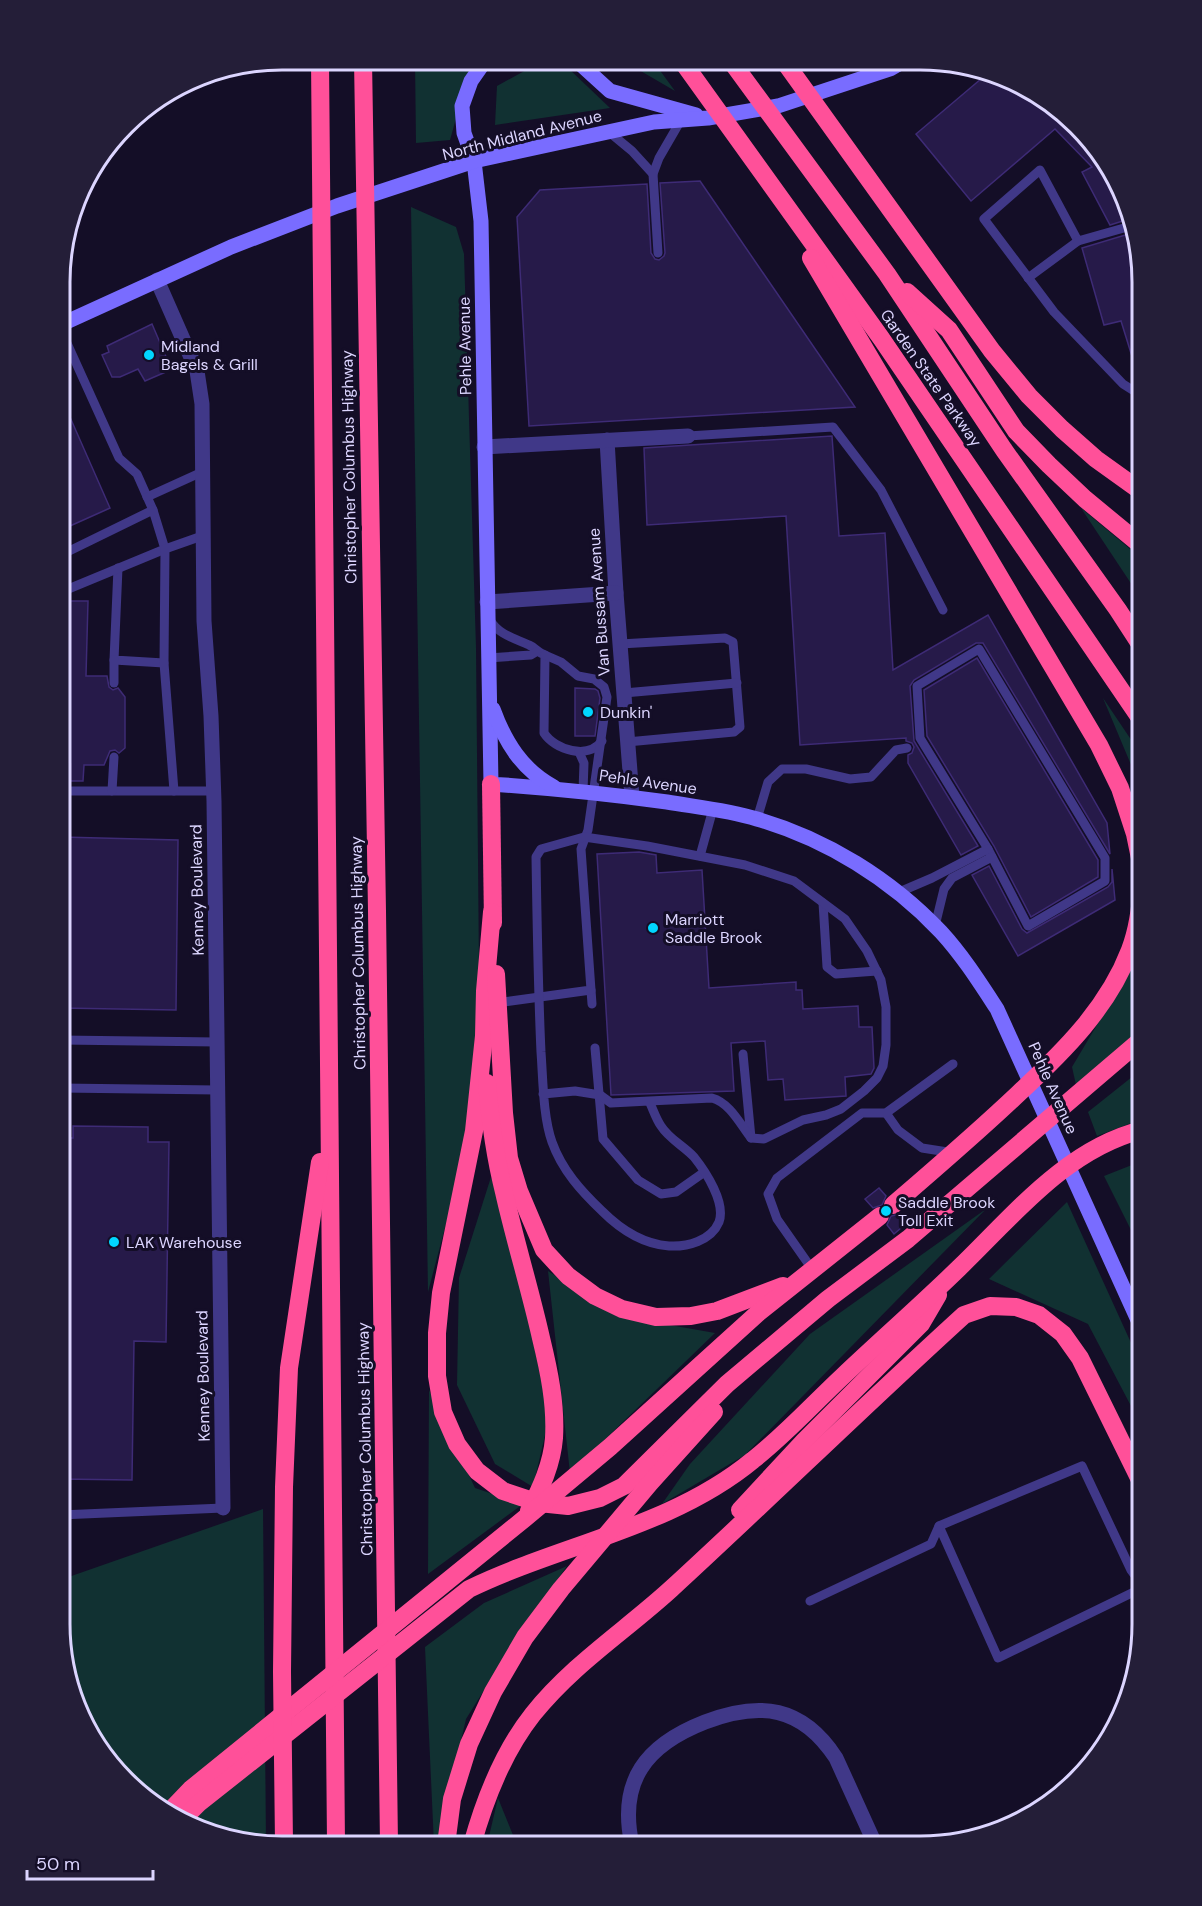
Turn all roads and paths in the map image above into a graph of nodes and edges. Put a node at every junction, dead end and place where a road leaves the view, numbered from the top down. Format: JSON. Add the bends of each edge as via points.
{"nodes":[{"id":1,"x":689,"y":70,"type":"edge"},
{"id":2,"x":738,"y":70,"type":"edge"},
{"id":3,"x":790,"y":70,"type":"edge"},
{"id":4,"x":871,"y":70,"type":"edge"},
{"id":5,"x":887,"y":70,"type":"edge"},
{"id":6,"x":320,"y":71,"type":"edge"},
{"id":7,"x":363,"y":71,"type":"edge"},
{"id":8,"x":478,"y":71,"type":"edge"},
{"id":9,"x":587,"y":71,"type":"edge"},
{"id":10,"x":848,"y":83,"type":"junction"},
{"id":11,"x":708,"y":118,"type":"junction"},
{"id":12,"x":681,"y":120,"type":"junction"},
{"id":13,"x":609,"y":132,"type":"junction"},
{"id":14,"x":474,"y":161,"type":"junction"},
{"id":15,"x":757,"y":166,"type":"junction"},
{"id":16,"x":652,"y":174,"type":"junction"},
{"id":17,"x":1124,"y":228,"type":"edge"},
{"id":18,"x":1078,"y":241,"type":"junction"},
{"id":19,"x":658,"y":253,"type":"dead end"},
{"id":20,"x":887,"y":274,"type":"junction"},
{"id":21,"x":1028,"y":278,"type":"junction"},
{"id":22,"x":157,"y":280,"type":"junction"},
{"id":23,"x":70,"y":320,"type":"edge"},
{"id":24,"x":70,"y":350,"type":"edge"},
{"id":25,"x":1132,"y":390,"type":"edge"},
{"id":26,"x":688,"y":436,"type":"joint"},
{"id":27,"x":607,"y":440,"type":"junction"},
{"id":28,"x":484,"y":447,"type":"junction"},
{"id":29,"x":202,"y":472,"type":"junction"},
{"id":30,"x":1132,"y":485,"type":"edge"},
{"id":31,"x":147,"y":497,"type":"junction"},
{"id":32,"x":153,"y":510,"type":"junction"},
{"id":33,"x":202,"y":536,"type":"junction"},
{"id":34,"x":1132,"y":538,"type":"edge"},
{"id":35,"x":165,"y":549,"type":"junction"},
{"id":36,"x":70,"y":551,"type":"edge"},
{"id":37,"x":118,"y":568,"type":"junction"},
{"id":38,"x":70,"y":587,"type":"edge"},
{"id":39,"x":616,"y":593,"type":"junction"},
{"id":40,"x":487,"y":608,"type":"junction"},
{"id":41,"x":943,"y":610,"type":"dead end"},
{"id":42,"x":1132,"y":631,"type":"edge"},
{"id":43,"x":620,"y":644,"type":"junction"},
{"id":44,"x":541,"y":653,"type":"junction"},
{"id":45,"x":488,"y":658,"type":"junction"},
{"id":46,"x":114,"y":660,"type":"junction"},
{"id":47,"x":164,"y":663,"type":"junction"},
{"id":48,"x":114,"y":683,"type":"dead end"},
{"id":49,"x":737,"y":683,"type":"junction"},
{"id":50,"x":624,"y":693,"type":"junction"},
{"id":51,"x":489,"y":697,"type":"junction"},
{"id":52,"x":1132,"y":706,"type":"edge"},
{"id":53,"x":602,"y":741,"type":"junction"},
{"id":54,"x":627,"y":742,"type":"junction"},
{"id":55,"x":907,"y":748,"type":"dead end"},
{"id":56,"x":579,"y":752,"type":"junction"},
{"id":57,"x":114,"y":757,"type":"dead end"},
{"id":58,"x":491,"y":784,"type":"junction"},
{"id":59,"x":557,"y":788,"type":"junction"},
{"id":60,"x":70,"y":791,"type":"edge"},
{"id":61,"x":112,"y":791,"type":"junction"},
{"id":62,"x":174,"y":791,"type":"junction"},
{"id":63,"x":214,"y":791,"type":"junction"},
{"id":64,"x":589,"y":792,"type":"junction"},
{"id":65,"x":632,"y":797,"type":"junction"},
{"id":66,"x":713,"y":809,"type":"junction"},
{"id":67,"x":757,"y":819,"type":"junction"},
{"id":68,"x":1132,"y":824,"type":"edge"},
{"id":69,"x":584,"y":837,"type":"junction"},
{"id":70,"x":990,"y":853,"type":"junction"},
{"id":71,"x":700,"y":856,"type":"junction"},
{"id":72,"x":897,"y":893,"type":"junction"},
{"id":73,"x":823,"y":903,"type":"junction"},
{"id":74,"x":935,"y":926,"type":"junction"},
{"id":75,"x":1132,"y":943,"type":"edge"},
{"id":76,"x":877,"y":971,"type":"junction"},
{"id":77,"x":591,"y":990,"type":"junction"},
{"id":78,"x":538,"y":998,"type":"junction"},
{"id":79,"x":491,"y":1004,"type":"junction"},
{"id":80,"x":592,"y":1004,"type":"dead end"},
{"id":81,"x":484,"y":1036,"type":"junction"},
{"id":82,"x":70,"y":1040,"type":"edge"},
{"id":83,"x":217,"y":1042,"type":"junction"},
{"id":84,"x":595,"y":1048,"type":"dead end"},
{"id":85,"x":1131,"y":1048,"type":"edge"},
{"id":86,"x":743,"y":1054,"type":"dead end"},
{"id":87,"x":953,"y":1064,"type":"dead end"},
{"id":88,"x":70,"y":1088,"type":"edge"},
{"id":89,"x":217,"y":1090,"type":"junction"},
{"id":90,"x":543,"y":1094,"type":"junction"},
{"id":91,"x":600,"y":1095,"type":"junction"},
{"id":92,"x":650,"y":1101,"type":"junction"},
{"id":93,"x":328,"y":1107,"type":"junction"},
{"id":94,"x":886,"y":1113,"type":"junction"},
{"id":95,"x":1131,"y":1134,"type":"edge"},
{"id":96,"x":751,"y":1138,"type":"junction"},
{"id":97,"x":954,"y":1153,"type":"junction"},
{"id":98,"x":703,"y":1173,"type":"junction"},
{"id":99,"x":805,"y":1275,"type":"junction"},
{"id":100,"x":947,"y":1279,"type":"junction"},
{"id":101,"x":1131,"y":1305,"type":"edge"},
{"id":102,"x":782,"y":1337,"type":"junction"},
{"id":103,"x":1131,"y":1462,"type":"edge"},
{"id":104,"x":223,"y":1508,"type":"joint"},
{"id":105,"x":70,"y":1515,"type":"edge"},
{"id":106,"x":524,"y":1519,"type":"junction"},
{"id":107,"x":939,"y":1526,"type":"junction"},
{"id":108,"x":1131,"y":1570,"type":"edge"},
{"id":109,"x":1131,"y":1592,"type":"edge"},
{"id":110,"x":810,"y":1601,"type":"dead end"},
{"id":111,"x":594,"y":1651,"type":"junction"},
{"id":112,"x":195,"y":1796,"type":"junction"},
{"id":113,"x":177,"y":1807,"type":"edge"},
{"id":114,"x":186,"y":1812,"type":"edge"},
{"id":115,"x":284,"y":1836,"type":"edge"},
{"id":116,"x":336,"y":1836,"type":"edge"},
{"id":117,"x":389,"y":1836,"type":"edge"},
{"id":118,"x":447,"y":1836,"type":"edge"},
{"id":119,"x":475,"y":1836,"type":"edge"},
{"id":120,"x":630,"y":1836,"type":"edge"},
{"id":121,"x":871,"y":1836,"type":"edge"}],
"edges":[{"from":1,"to":15,"type":"highway","name":"Garden State Parkway"},
{"from":2,"to":20,"type":"highway","name":"Garden State Parkway"},
{"from":3,"to":30,"type":"highway","via":[[992,351],[1029,396],[1096,459]]},
{"from":4,"to":10,"type":"street"},
{"from":5,"to":10,"type":"street","name":"North Midland Avenue"},
{"from":6,"to":93,"type":"highway","name":"Christopher Columbus Highway"},
{"from":7,"to":117,"type":"highway","name":"Christopher Columbus Highway"},
{"from":8,"to":14,"type":"street","name":"Pehle Avenue","via":[[462,106],[464,133]]},
{"from":9,"to":11,"type":"street","via":[[610,91]]},
{"from":10,"to":11,"type":"street","name":"North Midland Avenue","via":[[778,106]]},
{"from":11,"to":12,"type":"street","name":"North Midland Avenue"},
{"from":12,"to":13,"type":"street","name":"North Midland Avenue"},
{"from":12,"to":16,"type":"lane"},
{"from":13,"to":14,"type":"street","name":"North Midland Avenue"},
{"from":13,"to":16,"type":"lane"},
{"from":14,"to":22,"type":"street","name":"North Midland Avenue","via":[[337,206]]},
{"from":14,"to":28,"type":"street","name":"Pehle Avenue","via":[[481,221]]},
{"from":15,"to":52,"type":"highway","name":"Garden State Parkway","via":[[881,338]]},
{"from":15,"to":68,"type":"highway","via":[[1099,745]]},
{"from":16,"to":19,"type":"lane"},
{"from":17,"to":18,"type":"lane"},
{"from":18,"to":21,"type":"lane"},
{"from":18,"to":21,"type":"lane","via":[[1040,170],[984,219]]},
{"from":20,"to":34,"type":"highway","via":[[949,330],[1016,431],[1085,499]]},
{"from":20,"to":42,"type":"highway","name":"Garden State Parkway","via":[[973,405]]},
{"from":21,"to":25,"type":"lane","via":[[1054,312]]},
{"from":22,"to":23,"type":"street","name":"North Midland Avenue"},
{"from":22,"to":29,"type":"street","name":"Kenney Boulevard","via":[[196,371],[202,404]]},
{"from":24,"to":31,"type":"lane","via":[[119,458],[137,474]]},
{"from":26,"to":27,"type":"street"},
{"from":26,"to":41,"type":"lane","via":[[833,427],[881,490]]},
{"from":27,"to":28,"type":"street"},
{"from":27,"to":39,"type":"street","name":"Van Bussam Avenue"},
{"from":28,"to":40,"type":"street","name":"Pehle Avenue"},
{"from":29,"to":31,"type":"lane"},
{"from":29,"to":33,"type":"street","name":"Kenney Boulevard"},
{"from":31,"to":32,"type":"lane"},
{"from":32,"to":35,"type":"lane"},
{"from":32,"to":36,"type":"lane"},
{"from":33,"to":35,"type":"lane"},
{"from":33,"to":63,"type":"street","name":"Kenney Boulevard"},
{"from":35,"to":37,"type":"lane"},
{"from":35,"to":47,"type":"lane"},
{"from":37,"to":38,"type":"lane"},
{"from":37,"to":46,"type":"lane"},
{"from":39,"to":40,"type":"street"},
{"from":39,"to":43,"type":"street","name":"Van Bussam Avenue"},
{"from":40,"to":44,"type":"lane","via":[[493,626],[502,634]]},
{"from":40,"to":45,"type":"street","name":"Pehle Avenue"},
{"from":43,"to":49,"type":"lane","via":[[725,638],[733,642]]},
{"from":43,"to":50,"type":"street","name":"Van Bussam Avenue"},
{"from":44,"to":45,"type":"lane"},
{"from":44,"to":53,"type":"lane","via":[[604,687],[607,697]]},
{"from":44,"to":56,"type":"lane","via":[[544,733],[549,741]]},
{"from":45,"to":51,"type":"street","name":"Pehle Avenue"},
{"from":46,"to":47,"type":"lane"},
{"from":46,"to":48,"type":"lane"},
{"from":47,"to":62,"type":"lane"},
{"from":49,"to":50,"type":"lane"},
{"from":49,"to":54,"type":"lane","via":[[740,727],[734,732]]},
{"from":50,"to":54,"type":"street","name":"Van Bussam Avenue"},
{"from":51,"to":58,"type":"street","name":"Pehle Avenue"},
{"from":51,"to":59,"type":"street","via":[[501,731],[517,757],[540,780]]},
{"from":53,"to":56,"type":"lane","via":[[590,752]]},
{"from":53,"to":64,"type":"lane"},
{"from":54,"to":65,"type":"street","name":"Van Bussam Avenue"},
{"from":55,"to":67,"type":"lane","via":[[896,750],[871,777],[850,779],[806,768],[782,769],[768,782]]},
{"from":56,"to":64,"type":"lane"},
{"from":57,"to":61,"type":"lane"},
{"from":58,"to":59,"type":"street","name":"Pehle Avenue"},
{"from":58,"to":79,"type":"highway"},
{"from":59,"to":64,"type":"street","name":"Pehle Avenue"},
{"from":60,"to":61,"type":"lane"},
{"from":61,"to":62,"type":"lane"},
{"from":62,"to":63,"type":"lane"},
{"from":63,"to":83,"type":"street","name":"Kenney Boulevard"},
{"from":64,"to":65,"type":"street","name":"Pehle Avenue"},
{"from":64,"to":69,"type":"lane","via":[[588,830]]},
{"from":65,"to":66,"type":"street","name":"Pehle Avenue"},
{"from":66,"to":67,"type":"street","name":"Pehle Avenue"},
{"from":66,"to":71,"type":"lane"},
{"from":67,"to":72,"type":"street","name":"Pehle Avenue","via":[[839,853]]},
{"from":69,"to":71,"type":"lane"},
{"from":69,"to":77,"type":"lane","via":[[580,849]]},
{"from":69,"to":78,"type":"lane","via":[[541,849],[536,857]]},
{"from":70,"to":70,"type":"lane","via":[[1028,926],[1106,881],[1105,858],[979,649],[917,686],[920,738]]},
{"from":70,"to":72,"type":"lane"},
{"from":70,"to":74,"type":"lane","via":[[952,879],[944,890]]},
{"from":71,"to":73,"type":"lane","via":[[794,881]]},
{"from":72,"to":74,"type":"street","name":"Pehle Avenue"},
{"from":73,"to":76,"type":"lane","via":[[845,919]]},
{"from":73,"to":76,"type":"lane","via":[[827,968],[836,974]]},
{"from":74,"to":101,"type":"street","name":"Pehle Avenue","via":[[970,968],[997,1010]]},
{"from":75,"to":97,"type":"highway","via":[[1113,987],[1085,1026]]},
{"from":76,"to":96,"type":"lane","via":[[886,1008],[886,1045],[877,1078],[841,1108],[803,1120],[764,1139]]},
{"from":77,"to":78,"type":"lane"},
{"from":77,"to":80,"type":"lane"},
{"from":78,"to":79,"type":"lane"},
{"from":78,"to":90,"type":"lane"},
{"from":79,"to":81,"type":"highway"},
{"from":79,"to":99,"type":"highway","via":[[510,1158],[519,1191],[544,1250],[568,1276],[622,1310],[656,1317],[717,1311]]},
{"from":81,"to":102,"type":"highway","via":[[474,1131],[441,1293],[437,1333],[437,1376],[443,1412],[457,1444],[477,1472],[503,1491],[539,1503],[568,1506],[600,1498],[624,1486],[727,1384]]},
{"from":81,"to":106,"type":"highway","via":[[493,1140],[531,1292],[554,1406],[554,1440],[547,1472]]},
{"from":82,"to":83,"type":"lane"},
{"from":83,"to":89,"type":"street","name":"Kenney Boulevard"},
{"from":84,"to":91,"type":"lane"},
{"from":85,"to":102,"type":"highway","via":[[908,1239]]},
{"from":86,"to":96,"type":"lane"},
{"from":87,"to":94,"type":"lane"},
{"from":88,"to":89,"type":"lane"},
{"from":89,"to":104,"type":"street","name":"Kenney Boulevard"},
{"from":90,"to":91,"type":"lane","via":[[575,1091]]},
{"from":90,"to":98,"type":"lane","via":[[551,1140],[563,1169],[614,1222],[640,1240],[685,1246],[713,1233],[720,1205]]},
{"from":91,"to":92,"type":"lane","via":[[611,1102]]},
{"from":91,"to":98,"type":"lane","via":[[603,1138],[638,1180],[661,1194],[676,1192]]},
{"from":92,"to":96,"type":"lane","via":[[720,1100]]},
{"from":92,"to":98,"type":"lane","via":[[661,1127],[693,1156]]},
{"from":93,"to":115,"type":"highway","via":[[289,1368],[282,1672]]},
{"from":93,"to":116,"type":"highway","name":"Christopher Columbus Highway"},
{"from":94,"to":97,"type":"lane","via":[[898,1130],[922,1148]]},
{"from":94,"to":99,"type":"lane","via":[[862,1113],[777,1178],[768,1194]]},
{"from":95,"to":100,"type":"highway","via":[[1097,1149],[1055,1175]]},
{"from":97,"to":99,"type":"highway"},
{"from":99,"to":106,"type":"highway"},
{"from":100,"to":111,"type":"highway","via":[[921,1324],[750,1500],[643,1598]]},
{"from":100,"to":112,"type":"highway","via":[[754,1460],[714,1489],[640,1523],[469,1589]]},
{"from":102,"to":118,"type":"highway","via":[[650,1483],[525,1637],[469,1744],[452,1799]]},
{"from":103,"to":111,"type":"highway","via":[[1080,1358],[1063,1334],[1039,1315],[1016,1307],[990,1306],[964,1315],[669,1591]]},
{"from":104,"to":105,"type":"lane"},
{"from":106,"to":112,"type":"highway"},
{"from":107,"to":108,"type":"lane","via":[[1082,1466]]},
{"from":107,"to":109,"type":"lane","via":[[998,1658]]},
{"from":107,"to":110,"type":"lane","via":[[932,1544]]},
{"from":111,"to":119,"type":"highway","via":[[559,1683],[506,1755]]},
{"from":112,"to":113,"type":"highway"},
{"from":112,"to":114,"type":"highway"},
{"from":120,"to":121,"type":"street","via":[[628,1808],[632,1789],[653,1752],[690,1728],[741,1711],[761,1710],[781,1713],[814,1731],[836,1758]]}]}
